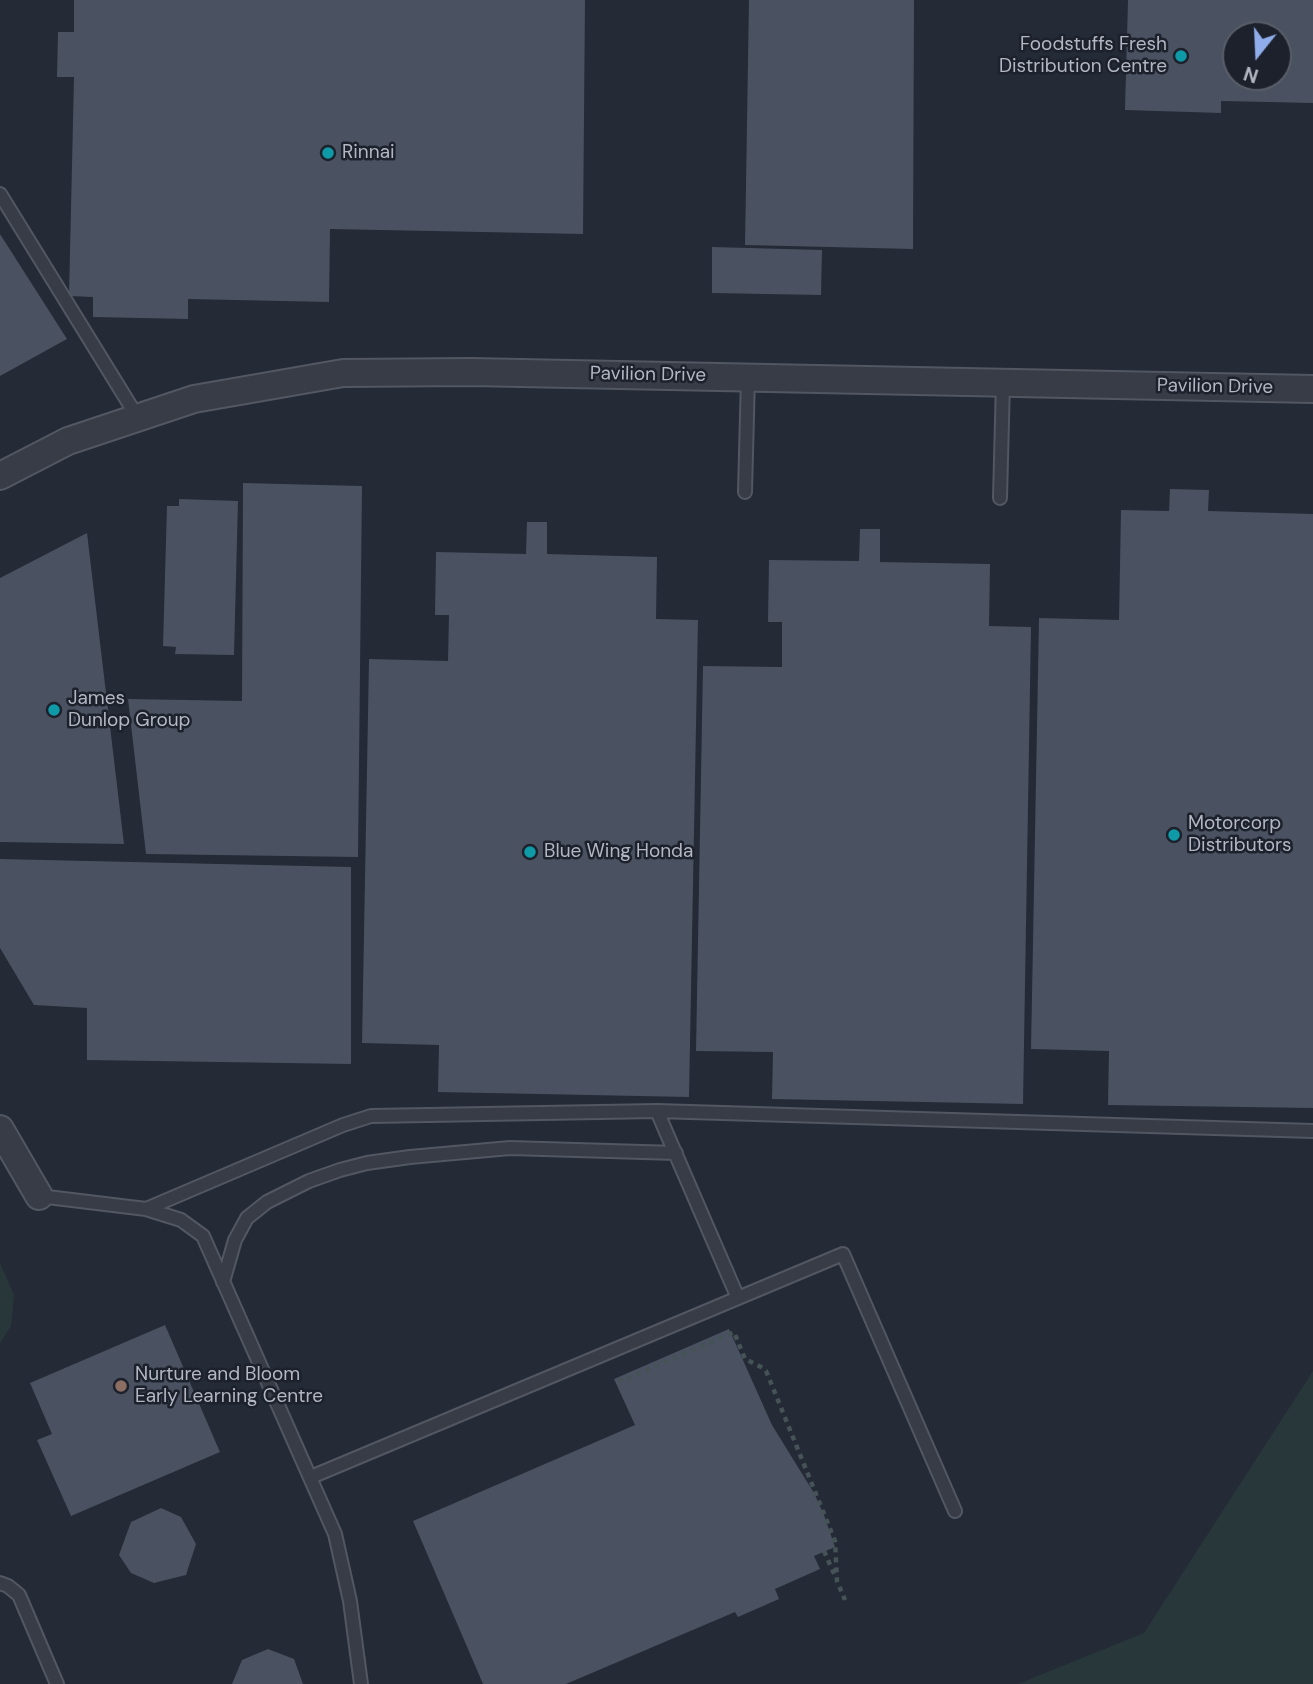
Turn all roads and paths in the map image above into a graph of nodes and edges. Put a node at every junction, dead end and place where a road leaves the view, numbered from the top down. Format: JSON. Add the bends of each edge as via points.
{"nodes":[{"id":1,"x":0,"y":194,"type":"edge"},
{"id":2,"x":748,"y":377,"type":"junction"},
{"id":3,"x":1003,"y":382,"type":"junction"},
{"id":4,"x":1313,"y":389,"type":"edge"},
{"id":5,"x":138,"y":418,"type":"junction"},
{"id":6,"x":0,"y":476,"type":"edge"},
{"id":7,"x":746,"y":492,"type":"dead end"},
{"id":8,"x":1000,"y":498,"type":"dead end"},
{"id":9,"x":657,"y":1111,"type":"junction"},
{"id":10,"x":0,"y":1129,"type":"edge"},
{"id":11,"x":1313,"y":1131,"type":"edge"},
{"id":12,"x":676,"y":1153,"type":"junction"},
{"id":13,"x":39,"y":1196,"type":"joint"},
{"id":14,"x":146,"y":1209,"type":"junction"},
{"id":15,"x":223,"y":1282,"type":"junction"},
{"id":16,"x":738,"y":1298,"type":"junction"},
{"id":17,"x":619,"y":1378,"type":"dead end"},
{"id":18,"x":311,"y":1477,"type":"junction"},
{"id":19,"x":955,"y":1511,"type":"dead end"},
{"id":20,"x":824,"y":1551,"type":"dead end"},
{"id":21,"x":837,"y":1581,"type":"junction"},
{"id":22,"x":0,"y":1583,"type":"edge"},
{"id":23,"x":845,"y":1601,"type":"dead end"},
{"id":24,"x":57,"y":1684,"type":"edge"},
{"id":25,"x":361,"y":1684,"type":"edge"}],
"edges":[{"from":1,"to":5,"type":"lane"},
{"from":2,"to":3,"type":"street","name":"Pavilion Drive"},
{"from":2,"to":5,"type":"street","name":"Pavilion Drive","via":[[343,373],[194,399]]},
{"from":2,"to":7,"type":"lane"},
{"from":3,"to":4,"type":"street","name":"Pavilion Drive"},
{"from":3,"to":8,"type":"lane"},
{"from":5,"to":6,"type":"street","name":"Pavilion Drive","via":[[68,441]]},
{"from":9,"to":11,"type":"lane"},
{"from":9,"to":12,"type":"lane"},
{"from":9,"to":14,"type":"lane","via":[[371,1116]]},
{"from":10,"to":13,"type":"street"},
{"from":12,"to":15,"type":"lane","via":[[510,1148],[410,1157],[340,1170],[267,1202],[247,1218],[234,1240]]},
{"from":12,"to":16,"type":"lane"},
{"from":13,"to":14,"type":"lane"},
{"from":14,"to":15,"type":"lane","via":[[181,1220],[202,1236]]},
{"from":15,"to":18,"type":"lane"},
{"from":16,"to":18,"type":"lane"},
{"from":16,"to":19,"type":"lane","via":[[843,1254]]},
{"from":17,"to":21,"type":"path","via":[[621,1381],[734,1332],[745,1359],[766,1371],[771,1382],[835,1541]]},
{"from":18,"to":25,"type":"lane","via":[[341,1555]]},
{"from":20,"to":21,"type":"path"},
{"from":21,"to":23,"type":"path"},
{"from":22,"to":24,"type":"lane","via":[[19,1595]]}]}
